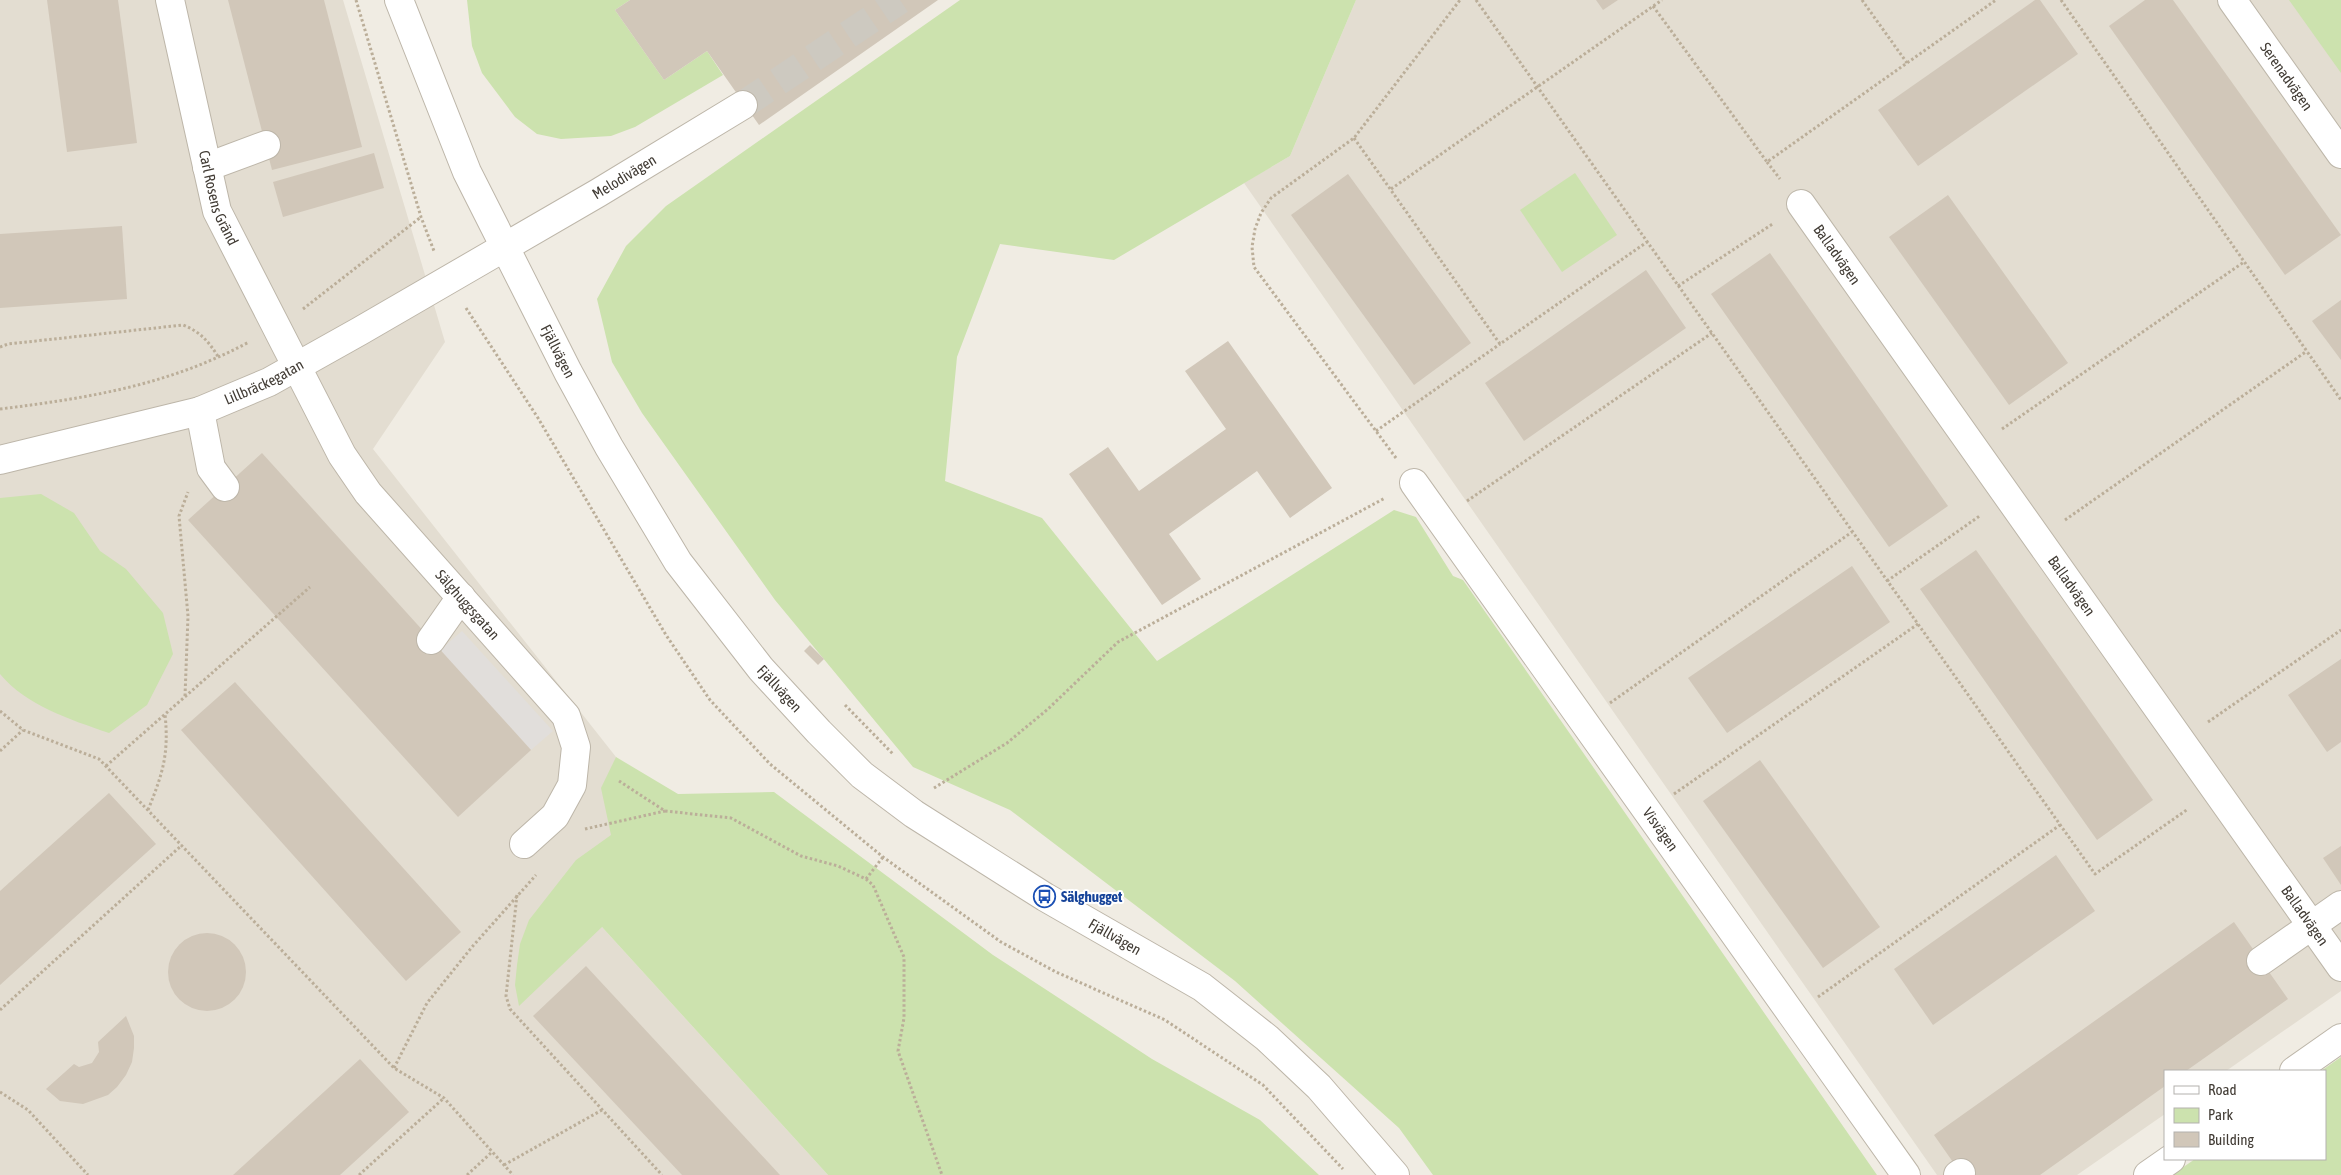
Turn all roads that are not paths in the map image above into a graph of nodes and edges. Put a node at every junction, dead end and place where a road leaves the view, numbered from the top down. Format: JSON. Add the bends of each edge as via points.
{"nodes":[{"id":1,"x":399,"y":0,"type":"edge"},
{"id":2,"x":2232,"y":0,"type":"edge"},
{"id":3,"x":171,"y":8,"type":"edge"},
{"id":4,"x":744,"y":105,"type":"tunnel mouth"},
{"id":5,"x":266,"y":145,"type":"dead end"},
{"id":6,"x":2341,"y":154,"type":"edge"},
{"id":7,"x":207,"y":167,"type":"junction"},
{"id":8,"x":1801,"y":204,"type":"road end"},
{"id":9,"x":506,"y":247,"type":"junction"},
{"id":10,"x":296,"y":367,"type":"junction"},
{"id":11,"x":200,"y":411,"type":"junction"},
{"id":12,"x":0,"y":460,"type":"edge"},
{"id":13,"x":218,"y":477,"type":"road end"},
{"id":14,"x":1414,"y":483,"type":"road end"},
{"id":15,"x":461,"y":597,"type":"junction"},
{"id":16,"x":431,"y":640,"type":"dead end"},
{"id":17,"x":524,"y":844,"type":"dead end"},
{"id":18,"x":2341,"y":905,"type":"edge"},
{"id":19,"x":2312,"y":925,"type":"junction"},
{"id":20,"x":2262,"y":961,"type":"dead end"},
{"id":21,"x":2341,"y":966,"type":"edge"},
{"id":22,"x":2341,"y":1038,"type":"edge"},
{"id":23,"x":2295,"y":1070,"type":"edge"},
{"id":24,"x":2170,"y":1160,"type":"edge"},
{"id":25,"x":1395,"y":1175,"type":"edge"},
{"id":26,"x":1906,"y":1175,"type":"edge"},
{"id":27,"x":2148,"y":1175,"type":"edge"}],
"edges":[{"from":1,"to":9,"type":"street","name":"Fjällvägen","via":[[467,172]]},
{"from":2,"to":6,"type":"street","name":"Serenadvägen"},
{"from":3,"to":7,"type":"street","name":"Carl Rosens Gränd"},
{"from":4,"to":9,"type":"street","name":"Melodivägen"},
{"from":5,"to":7,"type":"street"},
{"from":7,"to":10,"type":"street","name":"Carl Rosens Gränd","via":[[217,211]]},
{"from":8,"to":19,"type":"street","name":"Balladvägen"},
{"from":9,"to":10,"type":"street","name":"Lillbräckegatan"},
{"from":9,"to":25,"type":"street","name":"Fjällvägen","via":[[582,397],[678,562],[761,669],[819,732],[862,775],[914,814],[1045,898],[1202,987],[1267,1038],[1319,1087]]},
{"from":10,"to":11,"type":"street","name":"Lillbräckegatan"},
{"from":10,"to":15,"type":"street","name":"Sälghuggsgatan","via":[[342,455],[368,493]]},
{"from":11,"to":12,"type":"street","name":"Lillbräckegatan"},
{"from":11,"to":13,"type":"street"},
{"from":14,"to":26,"type":"street","name":"Visvägen"},
{"from":15,"to":16,"type":"street"},
{"from":15,"to":17,"type":"street","name":"Sälghuggsgatan","via":[[566,716],[576,747],[572,785],[554,816]]},
{"from":18,"to":19,"type":"street"},
{"from":19,"to":20,"type":"street"},
{"from":19,"to":21,"type":"street","name":"Balladvägen"},
{"from":22,"to":23,"type":"street"},
{"from":24,"to":27,"type":"street"}]}
